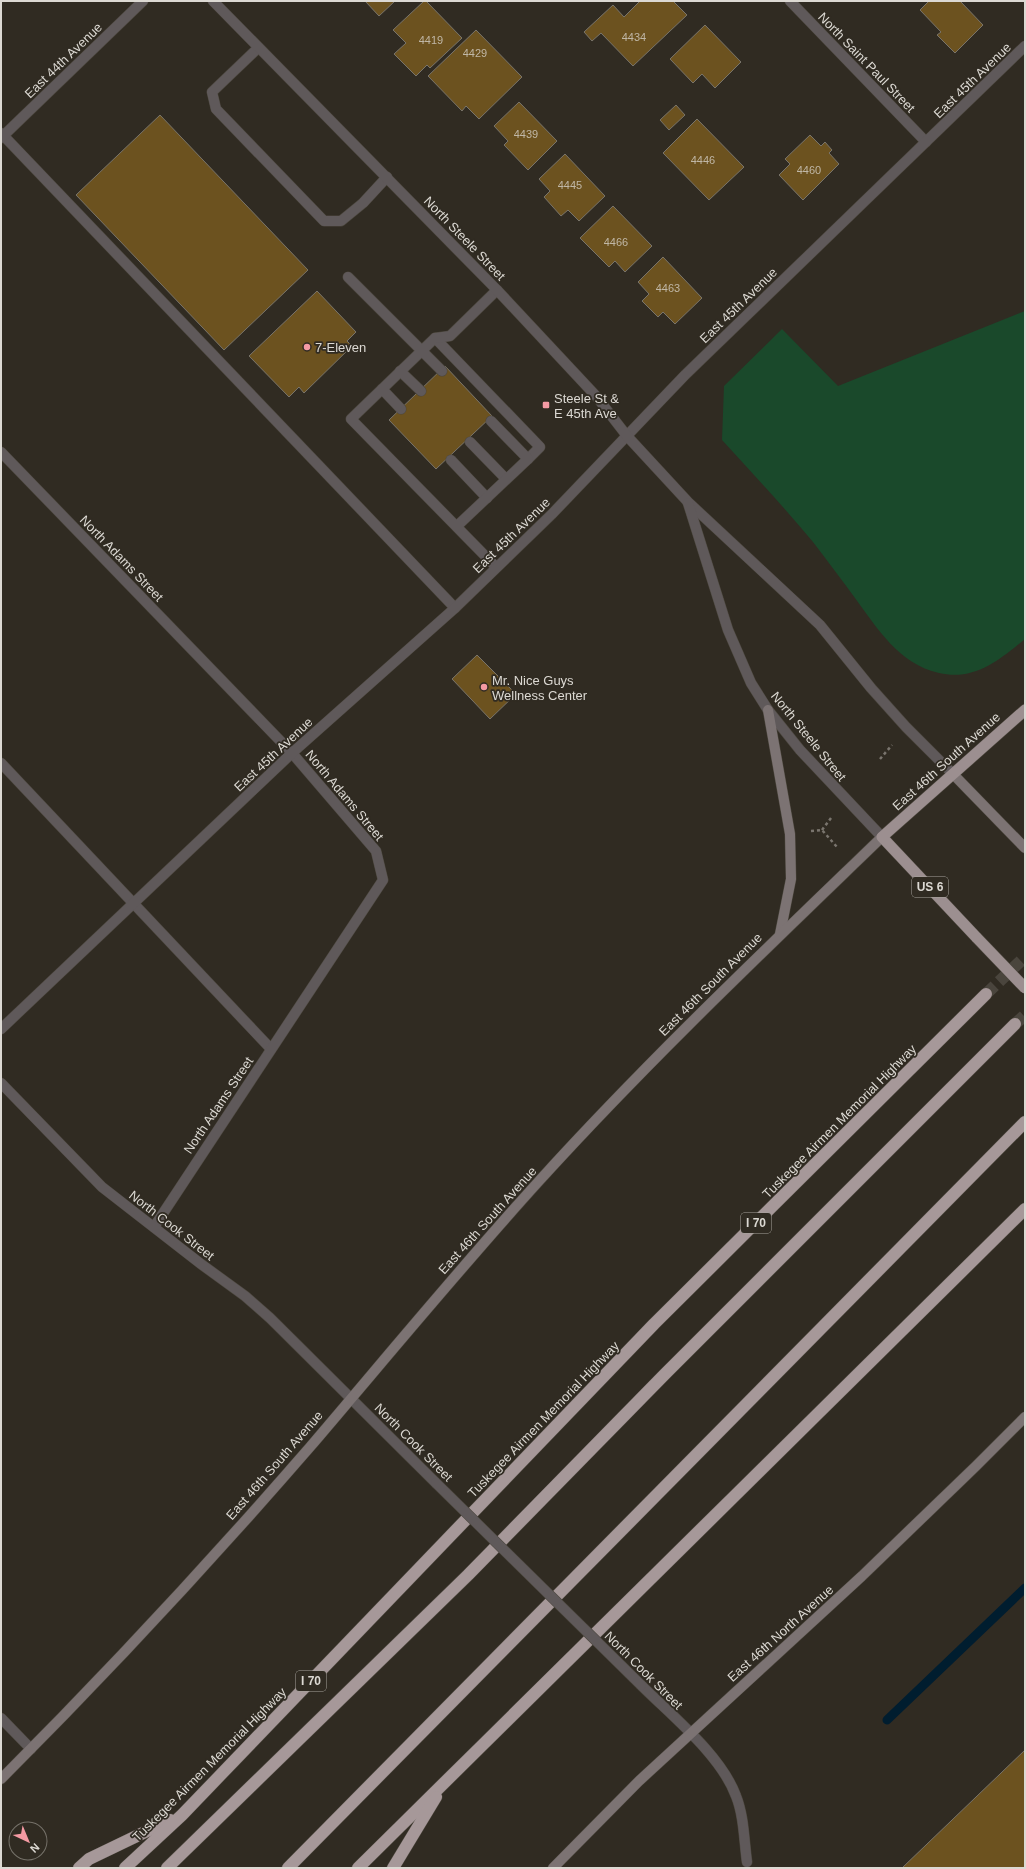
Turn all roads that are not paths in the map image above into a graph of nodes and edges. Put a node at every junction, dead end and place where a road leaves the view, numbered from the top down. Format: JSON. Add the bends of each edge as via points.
{"nodes":[{"id":1,"x":143,"y":1,"type":"edge"},
{"id":2,"x":213,"y":1,"type":"edge"},
{"id":3,"x":790,"y":1,"type":"edge"},
{"id":4,"x":1025,"y":46,"type":"edge"},
{"id":5,"x":258,"y":48,"type":"junction"},
{"id":6,"x":2,"y":135,"type":"edge"},
{"id":7,"x":926,"y":142,"type":"junction"},
{"id":8,"x":388,"y":178,"type":"junction"},
{"id":9,"x":348,"y":277,"type":"dead end"},
{"id":10,"x":497,"y":290,"type":"junction"},
{"id":11,"x":435,"y":338,"type":"junction"},
{"id":12,"x":421,"y":351,"type":"junction"},
{"id":13,"x":400,"y":371,"type":"junction"},
{"id":14,"x":442,"y":371,"type":"dead end"},
{"id":15,"x":382,"y":389,"type":"junction"},
{"id":16,"x":421,"y":391,"type":"dead end"},
{"id":17,"x":401,"y":409,"type":"dead end"},
{"id":18,"x":491,"y":421,"type":"dead end"},
{"id":19,"x":626,"y":436,"type":"junction"},
{"id":20,"x":470,"y":442,"type":"dead end"},
{"id":21,"x":1,"y":452,"type":"edge"},
{"id":22,"x":528,"y":459,"type":"junction"},
{"id":23,"x":451,"y":460,"type":"dead end"},
{"id":24,"x":506,"y":479,"type":"junction"},
{"id":25,"x":487,"y":498,"type":"junction"},
{"id":26,"x":688,"y":502,"type":"junction"},
{"id":27,"x":457,"y":526,"type":"junction"},
{"id":28,"x":496,"y":567,"type":"junction"},
{"id":29,"x":455,"y":608,"type":"junction"},
{"id":30,"x":768,"y":710,"type":"junction"},
{"id":31,"x":1025,"y":710,"type":"edge"},
{"id":32,"x":292,"y":753,"type":"junction"},
{"id":33,"x":1,"y":763,"type":"edge"},
{"id":34,"x":953,"y":774,"type":"junction"},
{"id":35,"x":882,"y":837,"type":"junction"},
{"id":36,"x":1025,"y":848,"type":"edge"},
{"id":37,"x":134,"y":903,"type":"junction"},
{"id":38,"x":780,"y":934,"type":"junction"},
{"id":39,"x":1025,"y":988,"type":"edge"},
{"id":40,"x":986,"y":994,"type":"tunnel mouth"},
{"id":41,"x":1016,"y":1024,"type":"tunnel mouth"},
{"id":42,"x":1,"y":1028,"type":"edge"},
{"id":43,"x":271,"y":1049,"type":"junction"},
{"id":44,"x":1,"y":1083,"type":"edge"},
{"id":45,"x":1025,"y":1122,"type":"edge"},
{"id":46,"x":1025,"y":1209,"type":"edge"},
{"id":47,"x":154,"y":1227,"type":"junction"},
{"id":48,"x":351,"y":1397,"type":"junction"},
{"id":49,"x":1025,"y":1417,"type":"edge"},
{"id":50,"x":1,"y":1718,"type":"edge"},
{"id":51,"x":689,"y":1733,"type":"junction"},
{"id":52,"x":31,"y":1749,"type":"junction"},
{"id":53,"x":1,"y":1779,"type":"edge"},
{"id":54,"x":446,"y":1781,"type":"junction"},
{"id":55,"x":182,"y":1814,"type":"junction"},
{"id":56,"x":745,"y":1865,"type":"edge"},
{"id":57,"x":79,"y":1868,"type":"edge"},
{"id":58,"x":125,"y":1868,"type":"edge"},
{"id":59,"x":168,"y":1868,"type":"edge"},
{"id":60,"x":288,"y":1868,"type":"edge"},
{"id":61,"x":358,"y":1868,"type":"edge"},
{"id":62,"x":393,"y":1868,"type":"edge"},
{"id":63,"x":553,"y":1868,"type":"edge"}],
"edges":[{"from":1,"to":6,"type":"street","name":"East 44th Avenue"},
{"from":2,"to":5,"type":"street","name":"North Steele Street"},
{"from":3,"to":7,"type":"street","name":"North Saint Paul Street"},
{"from":4,"to":7,"type":"street","name":"East 45th Avenue"},
{"from":5,"to":8,"type":"street","name":"North Steele Street"},
{"from":5,"to":8,"type":"street","via":[[212,92],[216,109],[324,221],[341,221]]},
{"from":6,"to":29,"type":"street"},
{"from":7,"to":19,"type":"street","name":"East 45th Avenue","via":[[685,375]]},
{"from":8,"to":10,"type":"street","name":"North Steele Street"},
{"from":9,"to":12,"type":"street"},
{"from":10,"to":11,"type":"street","via":[[450,336]]},
{"from":10,"to":19,"type":"street","name":"North Steele Street","via":[[596,396]]},
{"from":11,"to":12,"type":"street"},
{"from":11,"to":22,"type":"street","via":[[540,447]]},
{"from":12,"to":13,"type":"street"},
{"from":12,"to":14,"type":"street"},
{"from":13,"to":15,"type":"street"},
{"from":13,"to":16,"type":"street"},
{"from":15,"to":17,"type":"street"},
{"from":15,"to":27,"type":"street","via":[[351,419]]},
{"from":18,"to":22,"type":"street"},
{"from":19,"to":26,"type":"street","name":"North Steele Street"},
{"from":19,"to":28,"type":"street","name":"East 45th Avenue","via":[[552,514]]},
{"from":20,"to":24,"type":"street"},
{"from":21,"to":32,"type":"street","name":"North Adams Street"},
{"from":22,"to":24,"type":"street"},
{"from":23,"to":25,"type":"street"},
{"from":24,"to":25,"type":"street"},
{"from":25,"to":27,"type":"street"},
{"from":26,"to":30,"type":"street","name":"North Steele Street","via":[[728,630],[751,683]]},
{"from":26,"to":34,"type":"street","name":"North Steele Street","via":[[820,624],[871,688]]},
{"from":27,"to":28,"type":"street"},
{"from":28,"to":29,"type":"street","name":"East 45th Avenue"},
{"from":29,"to":32,"type":"street","name":"East 45th Avenue"},
{"from":30,"to":35,"type":"street","name":"North Steele Street","via":[[800,750]]},
{"from":30,"to":38,"type":"main road","via":[[790,834],[791,879]]},
{"from":31,"to":34,"type":"highway","name":"East 46th South Avenue"},
{"from":32,"to":37,"type":"street","name":"East 45th Avenue"},
{"from":32,"to":43,"type":"street","name":"North Adams Street","via":[[376,852],[383,880]]},
{"from":33,"to":37,"type":"street"},
{"from":34,"to":35,"type":"highway","name":"East 46th South Avenue"},
{"from":34,"to":36,"type":"main road"},
{"from":35,"to":38,"type":"main road","name":"East 46th South Avenue"},
{"from":35,"to":39,"type":"highway","number":"US 6","bridge":true},
{"from":37,"to":42,"type":"street","name":"East 45th Avenue"},
{"from":37,"to":43,"type":"street"},
{"from":38,"to":48,"type":"main road","name":"East 46th South Avenue","via":[[688,1024],[539,1181]]},
{"from":40,"to":55,"type":"highway","name":"Tuskegee Airmen Memorial Highway","number":"I 70","via":[[654,1324]]},
{"from":41,"to":59,"type":"highway","via":[[670,1368],[468,1575]]},
{"from":43,"to":47,"type":"street","name":"North Adams Street"},
{"from":44,"to":47,"type":"street","name":"North Cook Street","via":[[102,1187]]},
{"from":45,"to":60,"type":"highway"},
{"from":46,"to":54,"type":"highway"},
{"from":47,"to":48,"type":"street","name":"North Cook Street","via":[[245,1296]]},
{"from":48,"to":51,"type":"street","name":"North Cook Street","bridge":true},
{"from":48,"to":52,"type":"main road","name":"East 46th South Avenue","via":[[173,1601]]},
{"from":49,"to":51,"type":"main road","name":"East 46th North Avenue","via":[[862,1576]]},
{"from":50,"to":52,"type":"street"},
{"from":51,"to":56,"type":"street","name":"North Cook Street","via":[[715,1759],[737,1796]]},
{"from":51,"to":63,"type":"main road","name":"East 46th North Avenue"},
{"from":52,"to":53,"type":"main road","name":"East 46th South Avenue"},
{"from":54,"to":61,"type":"highway"},
{"from":54,"to":62,"type":"highway"},
{"from":55,"to":57,"type":"highway","via":[[89,1860]]},
{"from":55,"to":58,"type":"highway","name":"Tuskegee Airmen Memorial Highway","number":"I 70"}]}
